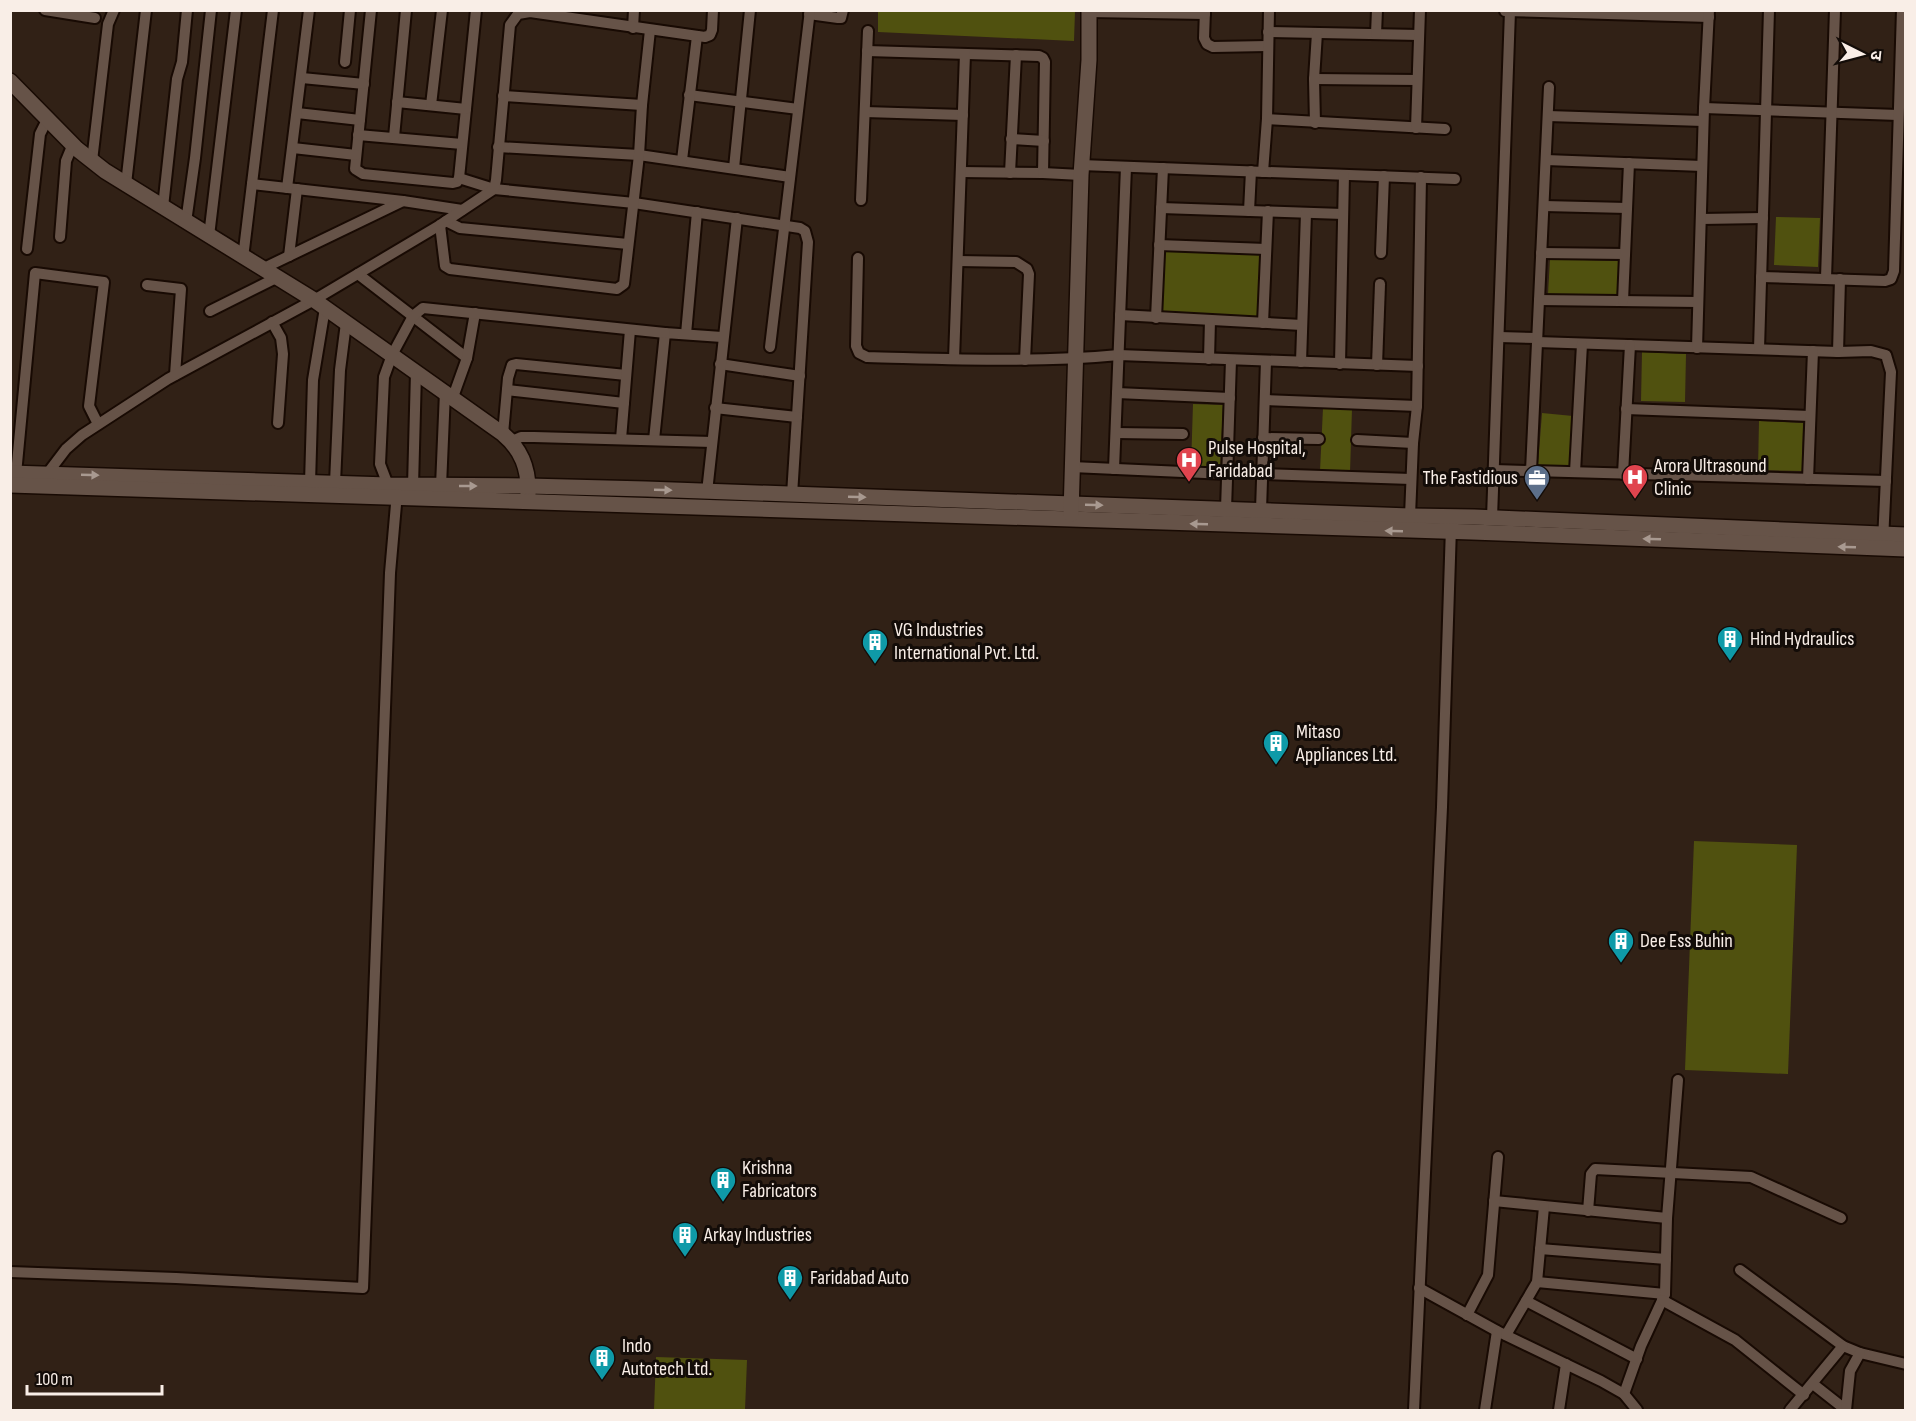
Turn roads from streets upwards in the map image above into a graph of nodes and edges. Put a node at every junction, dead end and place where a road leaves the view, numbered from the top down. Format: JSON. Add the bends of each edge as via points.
{"nodes":[{"id":1,"x":45,"y":10,"type":"edge"},
{"id":2,"x":114,"y":10,"type":"edge"},
{"id":3,"x":146,"y":10,"type":"edge"},
{"id":4,"x":187,"y":10,"type":"edge"},
{"id":5,"x":211,"y":10,"type":"edge"},
{"id":6,"x":236,"y":10,"type":"edge"},
{"id":7,"x":273,"y":10,"type":"edge"},
{"id":8,"x":309,"y":10,"type":"edge"},
{"id":9,"x":350,"y":10,"type":"edge"},
{"id":10,"x":371,"y":10,"type":"edge"},
{"id":11,"x":406,"y":10,"type":"edge"},
{"id":12,"x":442,"y":10,"type":"edge"},
{"id":13,"x":476,"y":10,"type":"edge"},
{"id":14,"x":634,"y":10,"type":"edge"},
{"id":15,"x":713,"y":10,"type":"edge"},
{"id":16,"x":750,"y":10,"type":"edge"},
{"id":17,"x":843,"y":10,"type":"edge"},
{"id":18,"x":1269,"y":10,"type":"edge"},
{"id":19,"x":1377,"y":10,"type":"edge"},
{"id":20,"x":1420,"y":10,"type":"edge"},
{"id":21,"x":1504,"y":10,"type":"edge"},
{"id":22,"x":1769,"y":10,"type":"edge"},
{"id":23,"x":1835,"y":10,"type":"edge"},
{"id":24,"x":1902,"y":10,"type":"edge"},
{"id":25,"x":1089,"y":11,"type":"edge"},
{"id":26,"x":1510,"y":11,"type":"edge"},
{"id":27,"x":809,"y":12,"type":"edge"},
{"id":28,"x":1205,"y":12,"type":"edge"},
{"id":29,"x":1636,"y":13,"type":"edge"},
{"id":30,"x":1709,"y":14,"type":"edge"},
{"id":31,"x":95,"y":18,"type":"dead end"},
{"id":32,"x":633,"y":28,"type":"junction"},
{"id":33,"x":650,"y":30,"type":"junction"},
{"id":34,"x":868,"y":31,"type":"dead end"},
{"id":35,"x":1268,"y":32,"type":"junction"},
{"id":36,"x":1317,"y":33,"type":"junction"},
{"id":37,"x":1376,"y":34,"type":"junction"},
{"id":38,"x":1419,"y":35,"type":"junction"},
{"id":39,"x":696,"y":36,"type":"junction"},
{"id":40,"x":1267,"y":46,"type":"junction"},
{"id":41,"x":867,"y":51,"type":"junction"},
{"id":42,"x":965,"y":54,"type":"junction"},
{"id":43,"x":1016,"y":55,"type":"junction"},
{"id":44,"x":345,"y":62,"type":"dead end"},
{"id":45,"x":302,"y":78,"type":"junction"},
{"id":46,"x":1314,"y":79,"type":"junction"},
{"id":47,"x":1417,"y":80,"type":"junction"},
{"id":48,"x":10,"y":81,"type":"edge"},
{"id":49,"x":364,"y":84,"type":"junction"},
{"id":50,"x":1550,"y":87,"type":"dead end"},
{"id":51,"x":688,"y":95,"type":"junction"},
{"id":52,"x":503,"y":96,"type":"junction"},
{"id":53,"x":397,"y":102,"type":"junction"},
{"id":54,"x":741,"y":102,"type":"junction"},
{"id":55,"x":431,"y":105,"type":"junction"},
{"id":56,"x":642,"y":105,"type":"junction"},
{"id":57,"x":466,"y":108,"type":"junction"},
{"id":58,"x":1704,"y":108,"type":"junction"},
{"id":59,"x":798,"y":109,"type":"junction"},
{"id":60,"x":1766,"y":110,"type":"junction"},
{"id":61,"x":865,"y":112,"type":"junction"},
{"id":62,"x":1832,"y":112,"type":"junction"},
{"id":63,"x":297,"y":113,"type":"junction"},
{"id":64,"x":963,"y":115,"type":"junction"},
{"id":65,"x":1898,"y":115,"type":"junction"},
{"id":66,"x":1548,"y":116,"type":"junction"},
{"id":67,"x":48,"y":118,"type":"junction"},
{"id":68,"x":1267,"y":119,"type":"junction"},
{"id":69,"x":360,"y":120,"type":"junction"},
{"id":70,"x":1703,"y":121,"type":"junction"},
{"id":71,"x":1315,"y":123,"type":"junction"},
{"id":72,"x":1416,"y":128,"type":"junction"},
{"id":73,"x":1445,"y":129,"type":"dead end"},
{"id":74,"x":358,"y":135,"type":"junction"},
{"id":75,"x":394,"y":137,"type":"junction"},
{"id":76,"x":1011,"y":139,"type":"junction"},
{"id":77,"x":1044,"y":141,"type":"junction"},
{"id":78,"x":73,"y":144,"type":"junction"},
{"id":79,"x":462,"y":144,"type":"junction"},
{"id":80,"x":498,"y":147,"type":"junction"},
{"id":81,"x":293,"y":148,"type":"junction"},
{"id":82,"x":356,"y":155,"type":"junction"},
{"id":83,"x":639,"y":155,"type":"junction"},
{"id":84,"x":682,"y":160,"type":"junction"},
{"id":85,"x":1546,"y":160,"type":"junction"},
{"id":86,"x":92,"y":161,"type":"junction"},
{"id":87,"x":1629,"y":163,"type":"junction"},
{"id":88,"x":1126,"y":166,"type":"junction"},
{"id":89,"x":1702,"y":166,"type":"junction"},
{"id":90,"x":734,"y":168,"type":"junction"},
{"id":91,"x":1163,"y":168,"type":"junction"},
{"id":92,"x":1081,"y":170,"type":"junction"},
{"id":93,"x":1257,"y":171,"type":"junction"},
{"id":94,"x":961,"y":172,"type":"junction"},
{"id":95,"x":1010,"y":173,"type":"junction"},
{"id":96,"x":1043,"y":173,"type":"junction"},
{"id":97,"x":1344,"y":175,"type":"junction"},
{"id":98,"x":1384,"y":176,"type":"junction"},
{"id":99,"x":790,"y":177,"type":"junction"},
{"id":100,"x":1421,"y":177,"type":"junction"},
{"id":101,"x":459,"y":178,"type":"junction"},
{"id":102,"x":1455,"y":179,"type":"dead end"},
{"id":103,"x":126,"y":184,"type":"junction"},
{"id":104,"x":252,"y":184,"type":"junction"},
{"id":105,"x":292,"y":188,"type":"junction"},
{"id":106,"x":494,"y":189,"type":"junction"},
{"id":107,"x":861,"y":200,"type":"dead end"},
{"id":108,"x":403,"y":201,"type":"junction"},
{"id":109,"x":634,"y":203,"type":"junction"},
{"id":110,"x":163,"y":207,"type":"junction"},
{"id":111,"x":1544,"y":207,"type":"junction"},
{"id":112,"x":1161,"y":208,"type":"junction"},
{"id":113,"x":1627,"y":208,"type":"junction"},
{"id":114,"x":462,"y":210,"type":"junction"},
{"id":115,"x":1249,"y":211,"type":"junction"},
{"id":116,"x":697,"y":212,"type":"junction"},
{"id":117,"x":1268,"y":212,"type":"junction"},
{"id":118,"x":1306,"y":213,"type":"junction"},
{"id":119,"x":1343,"y":214,"type":"junction"},
{"id":120,"x":737,"y":218,"type":"junction"},
{"id":121,"x":1763,"y":218,"type":"junction"},
{"id":122,"x":1701,"y":219,"type":"junction"},
{"id":123,"x":186,"y":222,"type":"junction"},
{"id":124,"x":443,"y":223,"type":"junction"},
{"id":125,"x":784,"y":225,"type":"junction"},
{"id":126,"x":209,"y":236,"type":"junction"},
{"id":127,"x":60,"y":237,"type":"dead end"},
{"id":128,"x":628,"y":244,"type":"junction"},
{"id":129,"x":1159,"y":246,"type":"junction"},
{"id":130,"x":27,"y":249,"type":"dead end"},
{"id":131,"x":1266,"y":249,"type":"junction"},
{"id":132,"x":1381,"y":253,"type":"dead end"},
{"id":133,"x":1542,"y":253,"type":"junction"},
{"id":134,"x":1625,"y":254,"type":"junction"},
{"id":135,"x":290,"y":256,"type":"junction"},
{"id":136,"x":243,"y":258,"type":"junction"},
{"id":137,"x":858,"y":258,"type":"dead end"},
{"id":138,"x":958,"y":261,"type":"junction"},
{"id":139,"x":262,"y":269,"type":"junction"},
{"id":140,"x":358,"y":274,"type":"junction"},
{"id":141,"x":1761,"y":277,"type":"junction"},
{"id":142,"x":276,"y":278,"type":"junction"},
{"id":143,"x":1826,"y":278,"type":"junction"},
{"id":144,"x":1840,"y":279,"type":"junction"},
{"id":145,"x":1380,"y":284,"type":"dead end"},
{"id":146,"x":147,"y":285,"type":"dead end"},
{"id":147,"x":1539,"y":300,"type":"junction"},
{"id":148,"x":1623,"y":301,"type":"junction"},
{"id":149,"x":1698,"y":302,"type":"junction"},
{"id":150,"x":319,"y":304,"type":"junction"},
{"id":151,"x":210,"y":311,"type":"dead end"},
{"id":152,"x":475,"y":314,"type":"junction"},
{"id":153,"x":1120,"y":315,"type":"junction"},
{"id":154,"x":413,"y":316,"type":"junction"},
{"id":155,"x":1156,"y":318,"type":"junction"},
{"id":156,"x":1210,"y":320,"type":"junction"},
{"id":157,"x":272,"y":322,"type":"junction"},
{"id":158,"x":346,"y":323,"type":"junction"},
{"id":159,"x":1263,"y":323,"type":"junction"},
{"id":160,"x":1302,"y":325,"type":"junction"},
{"id":161,"x":630,"y":330,"type":"junction"},
{"id":162,"x":665,"y":333,"type":"junction"},
{"id":163,"x":686,"y":334,"type":"junction"},
{"id":164,"x":722,"y":337,"type":"junction"},
{"id":165,"x":1499,"y":337,"type":"junction"},
{"id":166,"x":1537,"y":340,"type":"junction"},
{"id":167,"x":1582,"y":344,"type":"junction"},
{"id":168,"x":1630,"y":345,"type":"junction"},
{"id":169,"x":770,"y":348,"type":"dead end"},
{"id":170,"x":1697,"y":348,"type":"junction"},
{"id":171,"x":1759,"y":349,"type":"junction"},
{"id":172,"x":1813,"y":351,"type":"junction"},
{"id":173,"x":1838,"y":352,"type":"junction"},
{"id":174,"x":392,"y":355,"type":"junction"},
{"id":175,"x":1119,"y":356,"type":"junction"},
{"id":176,"x":467,"y":358,"type":"junction"},
{"id":177,"x":954,"y":359,"type":"junction"},
{"id":178,"x":1209,"y":359,"type":"junction"},
{"id":179,"x":1025,"y":360,"type":"junction"},
{"id":180,"x":1075,"y":360,"type":"junction"},
{"id":181,"x":1232,"y":360,"type":"junction"},
{"id":182,"x":1266,"y":361,"type":"junction"},
{"id":183,"x":1301,"y":362,"type":"junction"},
{"id":184,"x":720,"y":364,"type":"junction"},
{"id":185,"x":1340,"y":364,"type":"junction"},
{"id":186,"x":1377,"y":365,"type":"junction"},
{"id":187,"x":1418,"y":366,"type":"junction"},
{"id":188,"x":416,"y":372,"type":"junction"},
{"id":189,"x":175,"y":375,"type":"junction"},
{"id":190,"x":627,"y":375,"type":"junction"},
{"id":191,"x":800,"y":376,"type":"junction"},
{"id":192,"x":507,"y":390,"type":"junction"},
{"id":193,"x":1117,"y":393,"type":"junction"},
{"id":194,"x":449,"y":394,"type":"junction"},
{"id":195,"x":1230,"y":398,"type":"junction"},
{"id":196,"x":1265,"y":400,"type":"junction"},
{"id":197,"x":624,"y":403,"type":"junction"},
{"id":198,"x":1417,"y":406,"type":"junction"},
{"id":199,"x":715,"y":408,"type":"junction"},
{"id":200,"x":1626,"y":409,"type":"junction"},
{"id":201,"x":1810,"y":416,"type":"junction"},
{"id":202,"x":797,"y":417,"type":"junction"},
{"id":203,"x":278,"y":423,"type":"dead end"},
{"id":204,"x":98,"y":424,"type":"junction"},
{"id":205,"x":1116,"y":433,"type":"junction"},
{"id":206,"x":1183,"y":435,"type":"dead end"},
{"id":207,"x":508,"y":437,"type":"junction"},
{"id":208,"x":1263,"y":438,"type":"junction"},
{"id":209,"x":621,"y":439,"type":"junction"},
{"id":210,"x":1319,"y":439,"type":"dead end"},
{"id":211,"x":654,"y":440,"type":"junction"},
{"id":212,"x":1357,"y":440,"type":"dead end"},
{"id":213,"x":712,"y":442,"type":"junction"},
{"id":214,"x":1413,"y":443,"type":"junction"},
{"id":215,"x":1072,"y":467,"type":"junction"},
{"id":216,"x":1114,"y":469,"type":"junction"},
{"id":217,"x":1494,"y":470,"type":"junction"},
{"id":218,"x":1531,"y":471,"type":"junction"},
{"id":219,"x":1575,"y":472,"type":"junction"},
{"id":220,"x":47,"y":474,"type":"junction"},
{"id":221,"x":1227,"y":474,"type":"junction"},
{"id":222,"x":1262,"y":474,"type":"junction"},
{"id":223,"x":1623,"y":474,"type":"junction"},
{"id":224,"x":12,"y":477,"type":"edge"},
{"id":225,"x":1411,"y":479,"type":"junction"},
{"id":226,"x":1808,"y":479,"type":"junction"},
{"id":227,"x":1886,"y":481,"type":"junction"},
{"id":228,"x":310,"y":483,"type":"junction"},
{"id":229,"x":335,"y":483,"type":"junction"},
{"id":230,"x":413,"y":486,"type":"junction"},
{"id":231,"x":441,"y":486,"type":"junction"},
{"id":232,"x":528,"y":486,"type":"junction"},
{"id":233,"x":394,"y":489,"type":"junction"},
{"id":234,"x":706,"y":492,"type":"junction"},
{"id":235,"x":792,"y":495,"type":"junction"},
{"id":236,"x":528,"y":503,"type":"junction"},
{"id":237,"x":1071,"y":504,"type":"junction"},
{"id":238,"x":1226,"y":509,"type":"junction"},
{"id":239,"x":1261,"y":510,"type":"junction"},
{"id":240,"x":1410,"y":516,"type":"junction"},
{"id":241,"x":1492,"y":518,"type":"junction"},
{"id":242,"x":1071,"y":520,"type":"junction"},
{"id":243,"x":1444,"y":524,"type":"junction"},
{"id":244,"x":1905,"y":535,"type":"edge"},
{"id":245,"x":1883,"y":541,"type":"junction"},
{"id":246,"x":1905,"y":549,"type":"edge"},
{"id":247,"x":1678,"y":1080,"type":"dead end"},
{"id":248,"x":1498,"y":1157,"type":"dead end"},
{"id":249,"x":1671,"y":1173,"type":"junction"},
{"id":250,"x":1494,"y":1202,"type":"junction"},
{"id":251,"x":1544,"y":1207,"type":"junction"},
{"id":252,"x":1588,"y":1211,"type":"junction"},
{"id":253,"x":1667,"y":1218,"type":"junction"},
{"id":254,"x":1841,"y":1218,"type":"dead end"},
{"id":255,"x":1540,"y":1249,"type":"junction"},
{"id":256,"x":1666,"y":1259,"type":"junction"},
{"id":257,"x":1740,"y":1270,"type":"dead end"},
{"id":258,"x":10,"y":1272,"type":"edge"},
{"id":259,"x":1537,"y":1282,"type":"junction"},
{"id":260,"x":1419,"y":1288,"type":"junction"},
{"id":261,"x":1663,"y":1297,"type":"junction"},
{"id":262,"x":1526,"y":1301,"type":"junction"},
{"id":263,"x":1467,"y":1315,"type":"junction"},
{"id":264,"x":1502,"y":1333,"type":"junction"},
{"id":265,"x":1843,"y":1346,"type":"junction"},
{"id":266,"x":1860,"y":1353,"type":"junction"},
{"id":267,"x":1636,"y":1359,"type":"junction"},
{"id":268,"x":1566,"y":1364,"type":"junction"},
{"id":269,"x":1905,"y":1364,"type":"edge"},
{"id":270,"x":1813,"y":1384,"type":"junction"},
{"id":271,"x":1624,"y":1394,"type":"junction"},
{"id":272,"x":1804,"y":1395,"type":"junction"},
{"id":273,"x":1414,"y":1410,"type":"edge"},
{"id":274,"x":1485,"y":1410,"type":"edge"},
{"id":275,"x":1559,"y":1410,"type":"edge"},
{"id":276,"x":1637,"y":1410,"type":"edge"},
{"id":277,"x":1790,"y":1410,"type":"edge"},
{"id":278,"x":1846,"y":1410,"type":"edge"}],
"edges":[{"from":1,"to":31,"type":"street"},
{"from":2,"to":86,"type":"street","via":[[108,24]]},
{"from":3,"to":103,"type":"street"},
{"from":4,"to":110,"type":"street"},
{"from":5,"to":123,"type":"street"},
{"from":6,"to":126,"type":"street"},
{"from":7,"to":104,"type":"street"},
{"from":8,"to":45,"type":"street"},
{"from":9,"to":44,"type":"street"},
{"from":10,"to":49,"type":"street"},
{"from":11,"to":53,"type":"street"},
{"from":12,"to":55,"type":"street"},
{"from":13,"to":57,"type":"street"},
{"from":14,"to":32,"type":"street"},
{"from":15,"to":39,"type":"street","via":[[710,35]]},
{"from":16,"to":54,"type":"street"},
{"from":17,"to":27,"type":"street","via":[[842,18]]},
{"from":18,"to":35,"type":"street"},
{"from":19,"to":37,"type":"street"},
{"from":20,"to":38,"type":"street"},
{"from":21,"to":26,"type":"street"},
{"from":22,"to":60,"type":"street"},
{"from":23,"to":62,"type":"street"},
{"from":24,"to":65,"type":"street"},
{"from":25,"to":28,"type":"street"},
{"from":25,"to":92,"type":"street"},
{"from":26,"to":29,"type":"street"},
{"from":26,"to":165,"type":"street"},
{"from":27,"to":59,"type":"street"},
{"from":28,"to":40,"type":"street","via":[[1207,44]]},
{"from":29,"to":30,"type":"street"},
{"from":30,"to":58,"type":"street"},
{"from":32,"to":33,"type":"street"},
{"from":32,"to":52,"type":"street","via":[[530,12],[518,14],[510,25]]},
{"from":33,"to":39,"type":"street"},
{"from":33,"to":56,"type":"street"},
{"from":34,"to":41,"type":"street"},
{"from":35,"to":36,"type":"street"},
{"from":35,"to":40,"type":"street"},
{"from":36,"to":37,"type":"street"},
{"from":36,"to":46,"type":"street"},
{"from":37,"to":38,"type":"street"},
{"from":38,"to":47,"type":"street"},
{"from":39,"to":51,"type":"street"},
{"from":40,"to":68,"type":"street"},
{"from":41,"to":42,"type":"street"},
{"from":41,"to":61,"type":"street"},
{"from":42,"to":43,"type":"street"},
{"from":42,"to":64,"type":"street"},
{"from":43,"to":76,"type":"street"},
{"from":43,"to":77,"type":"street","via":[[1039,56],[1045,62]]},
{"from":45,"to":49,"type":"street"},
{"from":45,"to":63,"type":"street"},
{"from":46,"to":47,"type":"street"},
{"from":46,"to":71,"type":"street"},
{"from":47,"to":72,"type":"street"},
{"from":48,"to":67,"type":"street"},
{"from":49,"to":69,"type":"street"},
{"from":50,"to":66,"type":"street"},
{"from":51,"to":54,"type":"street"},
{"from":51,"to":84,"type":"street"},
{"from":52,"to":56,"type":"street"},
{"from":52,"to":80,"type":"street"},
{"from":53,"to":55,"type":"street"},
{"from":53,"to":75,"type":"street"},
{"from":54,"to":59,"type":"street"},
{"from":54,"to":90,"type":"street"},
{"from":55,"to":57,"type":"street"},
{"from":56,"to":83,"type":"street"},
{"from":57,"to":79,"type":"street"},
{"from":58,"to":60,"type":"street"},
{"from":58,"to":70,"type":"street"},
{"from":59,"to":99,"type":"street"},
{"from":60,"to":62,"type":"street"},
{"from":60,"to":121,"type":"street"},
{"from":61,"to":64,"type":"street"},
{"from":61,"to":107,"type":"street"},
{"from":62,"to":65,"type":"street"},
{"from":62,"to":143,"type":"street"},
{"from":63,"to":69,"type":"street"},
{"from":63,"to":81,"type":"street"},
{"from":64,"to":94,"type":"street"},
{"from":65,"to":144,"type":"street","via":[[1894,271],[1886,281]]},
{"from":66,"to":70,"type":"street"},
{"from":66,"to":85,"type":"street"},
{"from":67,"to":78,"type":"street"},
{"from":67,"to":130,"type":"street","via":[[40,134]]},
{"from":68,"to":71,"type":"street"},
{"from":68,"to":93,"type":"street"},
{"from":69,"to":74,"type":"street"},
{"from":70,"to":89,"type":"street"},
{"from":71,"to":72,"type":"street"},
{"from":72,"to":73,"type":"street"},
{"from":74,"to":75,"type":"street"},
{"from":74,"to":82,"type":"street"},
{"from":75,"to":79,"type":"street"},
{"from":76,"to":77,"type":"street"},
{"from":76,"to":95,"type":"street"},
{"from":77,"to":96,"type":"street"},
{"from":78,"to":86,"type":"street"},
{"from":78,"to":127,"type":"street","via":[[66,161]]},
{"from":79,"to":101,"type":"street"},
{"from":80,"to":83,"type":"street"},
{"from":80,"to":106,"type":"street"},
{"from":81,"to":82,"type":"street"},
{"from":81,"to":105,"type":"street"},
{"from":82,"to":101,"type":"street","via":[[355,170],[363,174],[453,183]]},
{"from":83,"to":84,"type":"street"},
{"from":83,"to":109,"type":"street"},
{"from":84,"to":90,"type":"street"},
{"from":85,"to":87,"type":"street"},
{"from":85,"to":111,"type":"street"},
{"from":86,"to":103,"type":"street"},
{"from":87,"to":89,"type":"street"},
{"from":87,"to":113,"type":"street"},
{"from":88,"to":91,"type":"street"},
{"from":88,"to":92,"type":"street"},
{"from":88,"to":153,"type":"street"},
{"from":89,"to":122,"type":"street"},
{"from":90,"to":99,"type":"street"},
{"from":91,"to":93,"type":"street"},
{"from":91,"to":112,"type":"street"},
{"from":92,"to":96,"type":"street"},
{"from":92,"to":180,"type":"street"},
{"from":93,"to":97,"type":"street"},
{"from":93,"to":115,"type":"street"},
{"from":94,"to":95,"type":"street"},
{"from":94,"to":138,"type":"street"},
{"from":95,"to":96,"type":"street"},
{"from":97,"to":98,"type":"street"},
{"from":97,"to":119,"type":"street"},
{"from":98,"to":100,"type":"street"},
{"from":98,"to":132,"type":"street"},
{"from":99,"to":125,"type":"street"},
{"from":100,"to":102,"type":"street"},
{"from":100,"to":187,"type":"street"},
{"from":101,"to":106,"type":"street"},
{"from":103,"to":110,"type":"street"},
{"from":104,"to":105,"type":"street"},
{"from":104,"to":136,"type":"street"},
{"from":105,"to":108,"type":"street"},
{"from":105,"to":135,"type":"street"},
{"from":106,"to":109,"type":"street"},
{"from":106,"to":114,"type":"street"},
{"from":108,"to":114,"type":"street"},
{"from":108,"to":135,"type":"street"},
{"from":109,"to":116,"type":"street"},
{"from":109,"to":128,"type":"street"},
{"from":110,"to":123,"type":"street"},
{"from":111,"to":113,"type":"street"},
{"from":111,"to":133,"type":"street"},
{"from":112,"to":115,"type":"street"},
{"from":112,"to":129,"type":"street"},
{"from":113,"to":134,"type":"street"},
{"from":114,"to":124,"type":"street"},
{"from":115,"to":117,"type":"street"},
{"from":116,"to":120,"type":"street"},
{"from":116,"to":163,"type":"street"},
{"from":117,"to":118,"type":"street"},
{"from":117,"to":131,"type":"street"},
{"from":118,"to":119,"type":"street"},
{"from":118,"to":160,"type":"street"},
{"from":119,"to":185,"type":"street"},
{"from":120,"to":125,"type":"street"},
{"from":120,"to":164,"type":"street"},
{"from":121,"to":122,"type":"street"},
{"from":121,"to":141,"type":"street"},
{"from":122,"to":149,"type":"street"},
{"from":123,"to":126,"type":"street"},
{"from":124,"to":128,"type":"street","via":[[460,228]]},
{"from":124,"to":128,"type":"street","via":[[445,266],[450,269],[617,289],[624,284]]},
{"from":124,"to":140,"type":"street"},
{"from":125,"to":169,"type":"street"},
{"from":125,"to":191,"type":"street","via":[[800,228],[807,236]]},
{"from":126,"to":136,"type":"street"},
{"from":129,"to":131,"type":"street"},
{"from":129,"to":155,"type":"street"},
{"from":131,"to":159,"type":"street"},
{"from":133,"to":134,"type":"street"},
{"from":133,"to":147,"type":"street"},
{"from":134,"to":148,"type":"street"},
{"from":135,"to":139,"type":"street"},
{"from":136,"to":139,"type":"street"},
{"from":137,"to":177,"type":"street","via":[[859,353],[867,357]]},
{"from":138,"to":177,"type":"street"},
{"from":138,"to":179,"type":"street","via":[[1016,262],[1027,269]]},
{"from":139,"to":142,"type":"street"},
{"from":140,"to":150,"type":"street"},
{"from":140,"to":154,"type":"street"},
{"from":141,"to":143,"type":"street"},
{"from":141,"to":171,"type":"street"},
{"from":142,"to":150,"type":"street"},
{"from":142,"to":151,"type":"street"},
{"from":143,"to":144,"type":"street"},
{"from":144,"to":173,"type":"street"},
{"from":145,"to":186,"type":"street"},
{"from":146,"to":189,"type":"street","via":[[181,289]]},
{"from":147,"to":148,"type":"street"},
{"from":147,"to":166,"type":"street"},
{"from":148,"to":149,"type":"street"},
{"from":149,"to":170,"type":"street"},
{"from":150,"to":157,"type":"street"},
{"from":150,"to":158,"type":"street"},
{"from":150,"to":228,"type":"street"},
{"from":152,"to":154,"type":"street","via":[[423,308]]},
{"from":152,"to":161,"type":"street"},
{"from":152,"to":176,"type":"street"},
{"from":153,"to":155,"type":"street"},
{"from":153,"to":175,"type":"street"},
{"from":154,"to":174,"type":"street"},
{"from":154,"to":176,"type":"street"},
{"from":155,"to":156,"type":"street"},
{"from":156,"to":159,"type":"street"},
{"from":156,"to":178,"type":"street"},
{"from":157,"to":189,"type":"street"},
{"from":157,"to":203,"type":"street","via":[[281,338],[283,354]]},
{"from":158,"to":174,"type":"street"},
{"from":158,"to":229,"type":"street"},
{"from":159,"to":160,"type":"street"},
{"from":160,"to":183,"type":"street"},
{"from":161,"to":162,"type":"street"},
{"from":161,"to":190,"type":"street"},
{"from":162,"to":163,"type":"street"},
{"from":162,"to":211,"type":"street"},
{"from":163,"to":164,"type":"street"},
{"from":164,"to":184,"type":"street"},
{"from":165,"to":166,"type":"street"},
{"from":165,"to":217,"type":"street"},
{"from":166,"to":167,"type":"street"},
{"from":166,"to":218,"type":"street"},
{"from":167,"to":168,"type":"street"},
{"from":167,"to":219,"type":"street"},
{"from":168,"to":170,"type":"street"},
{"from":168,"to":200,"type":"street"},
{"from":170,"to":171,"type":"street"},
{"from":171,"to":172,"type":"street"},
{"from":172,"to":173,"type":"street"},
{"from":172,"to":201,"type":"street"},
{"from":173,"to":227,"type":"street","via":[[1881,352],[1889,362]]},
{"from":174,"to":188,"type":"street"},
{"from":174,"to":233,"type":"street","via":[[384,377],[380,464]]},
{"from":175,"to":178,"type":"street"},
{"from":175,"to":180,"type":"street"},
{"from":175,"to":193,"type":"street"},
{"from":176,"to":194,"type":"street"},
{"from":177,"to":179,"type":"street"},
{"from":178,"to":181,"type":"street"},
{"from":179,"to":180,"type":"street"},
{"from":180,"to":215,"type":"street"},
{"from":181,"to":182,"type":"street"},
{"from":181,"to":195,"type":"street"},
{"from":182,"to":183,"type":"street"},
{"from":182,"to":196,"type":"street"},
{"from":183,"to":185,"type":"street"},
{"from":184,"to":191,"type":"street"},
{"from":184,"to":199,"type":"street"},
{"from":185,"to":186,"type":"street"},
{"from":186,"to":187,"type":"street"},
{"from":187,"to":198,"type":"street"},
{"from":188,"to":194,"type":"street"},
{"from":188,"to":230,"type":"street"},
{"from":189,"to":204,"type":"street"},
{"from":190,"to":192,"type":"street","via":[[516,364],[510,369]]},
{"from":190,"to":197,"type":"street"},
{"from":191,"to":202,"type":"street"},
{"from":192,"to":197,"type":"street"},
{"from":192,"to":207,"type":"street"},
{"from":193,"to":195,"type":"street"},
{"from":193,"to":205,"type":"street"},
{"from":194,"to":207,"type":"street"},
{"from":194,"to":231,"type":"street"},
{"from":195,"to":221,"type":"street"},
{"from":196,"to":198,"type":"street"},
{"from":196,"to":208,"type":"street"},
{"from":197,"to":209,"type":"street"},
{"from":198,"to":214,"type":"street"},
{"from":199,"to":202,"type":"street"},
{"from":199,"to":213,"type":"street"},
{"from":200,"to":201,"type":"street"},
{"from":200,"to":223,"type":"street"},
{"from":201,"to":226,"type":"street"},
{"from":202,"to":235,"type":"street"},
{"from":204,"to":220,"type":"street","via":[[66,449]]},
{"from":204,"to":224,"type":"street","via":[[89,406],[104,282],[35,273]]},
{"from":205,"to":206,"type":"street"},
{"from":205,"to":216,"type":"street"},
{"from":207,"to":209,"type":"street"},
{"from":207,"to":232,"type":"street","via":[[521,453]]},
{"from":208,"to":210,"type":"street"},
{"from":208,"to":222,"type":"street"},
{"from":209,"to":211,"type":"street"},
{"from":211,"to":213,"type":"street"},
{"from":212,"to":214,"type":"street"},
{"from":213,"to":234,"type":"street"},
{"from":214,"to":225,"type":"street"},
{"from":215,"to":216,"type":"street"},
{"from":215,"to":237,"type":"street"},
{"from":216,"to":221,"type":"street"},
{"from":217,"to":218,"type":"street"},
{"from":217,"to":241,"type":"street"},
{"from":218,"to":219,"type":"street"},
{"from":219,"to":223,"type":"street"},
{"from":220,"to":224,"type":"street"},
{"from":220,"to":228,"type":"street","one_way":true},
{"from":221,"to":238,"type":"street"},
{"from":222,"to":225,"type":"street"},
{"from":222,"to":239,"type":"street"},
{"from":223,"to":226,"type":"street"},
{"from":224,"to":233,"type":"street"},
{"from":225,"to":240,"type":"street"},
{"from":226,"to":227,"type":"street"},
{"from":227,"to":245,"type":"street"},
{"from":228,"to":229,"type":"street"},
{"from":229,"to":233,"type":"street"},
{"from":230,"to":231,"type":"street"},
{"from":230,"to":233,"type":"street"},
{"from":231,"to":232,"type":"street","one_way":true},
{"from":232,"to":234,"type":"street","one_way":true},
{"from":232,"to":236,"type":"street"},
{"from":233,"to":236,"type":"street"},
{"from":233,"to":258,"type":"street","via":[[363,1288]]},
{"from":234,"to":235,"type":"street"},
{"from":235,"to":237,"type":"street","one_way":true},
{"from":236,"to":242,"type":"street"},
{"from":237,"to":238,"type":"street","one_way":true},
{"from":237,"to":242,"type":"street"},
{"from":238,"to":239,"type":"street"},
{"from":239,"to":240,"type":"street"},
{"from":240,"to":243,"type":"street"},
{"from":241,"to":243,"type":"street"},
{"from":241,"to":245,"type":"street"},
{"from":243,"to":242,"type":"street","one_way":true},
{"from":245,"to":243,"type":"street","one_way":true},
{"from":243,"to":260,"type":"street","via":[[1441,819]]},
{"from":244,"to":245,"type":"street"},
{"from":245,"to":246,"type":"street"},
{"from":247,"to":249,"type":"street"},
{"from":248,"to":250,"type":"street"},
{"from":249,"to":252,"type":"street","via":[[1595,1169],[1591,1174]]},
{"from":249,"to":253,"type":"street"},
{"from":249,"to":254,"type":"street","via":[[1750,1177]]},
{"from":250,"to":251,"type":"street"},
{"from":250,"to":263,"type":"street","via":[[1488,1275]]},
{"from":251,"to":252,"type":"street"},
{"from":251,"to":255,"type":"street"},
{"from":252,"to":253,"type":"street"},
{"from":253,"to":256,"type":"street"},
{"from":255,"to":256,"type":"street"},
{"from":255,"to":259,"type":"street"},
{"from":256,"to":261,"type":"street"},
{"from":257,"to":265,"type":"street"},
{"from":259,"to":261,"type":"street"},
{"from":259,"to":262,"type":"street"},
{"from":260,"to":263,"type":"street"},
{"from":260,"to":273,"type":"street"},
{"from":261,"to":267,"type":"street"},
{"from":261,"to":272,"type":"street","via":[[1735,1340]]},
{"from":262,"to":264,"type":"street"},
{"from":262,"to":267,"type":"street"},
{"from":263,"to":264,"type":"street"},
{"from":264,"to":268,"type":"street"},
{"from":264,"to":274,"type":"street"},
{"from":265,"to":266,"type":"street"},
{"from":265,"to":270,"type":"street"},
{"from":266,"to":269,"type":"street"},
{"from":266,"to":278,"type":"street","via":[[1850,1371]]},
{"from":267,"to":271,"type":"street"},
{"from":268,"to":271,"type":"street"},
{"from":268,"to":275,"type":"street"},
{"from":270,"to":272,"type":"street"},
{"from":270,"to":278,"type":"street"},
{"from":271,"to":276,"type":"street"},
{"from":272,"to":277,"type":"street"}]}
